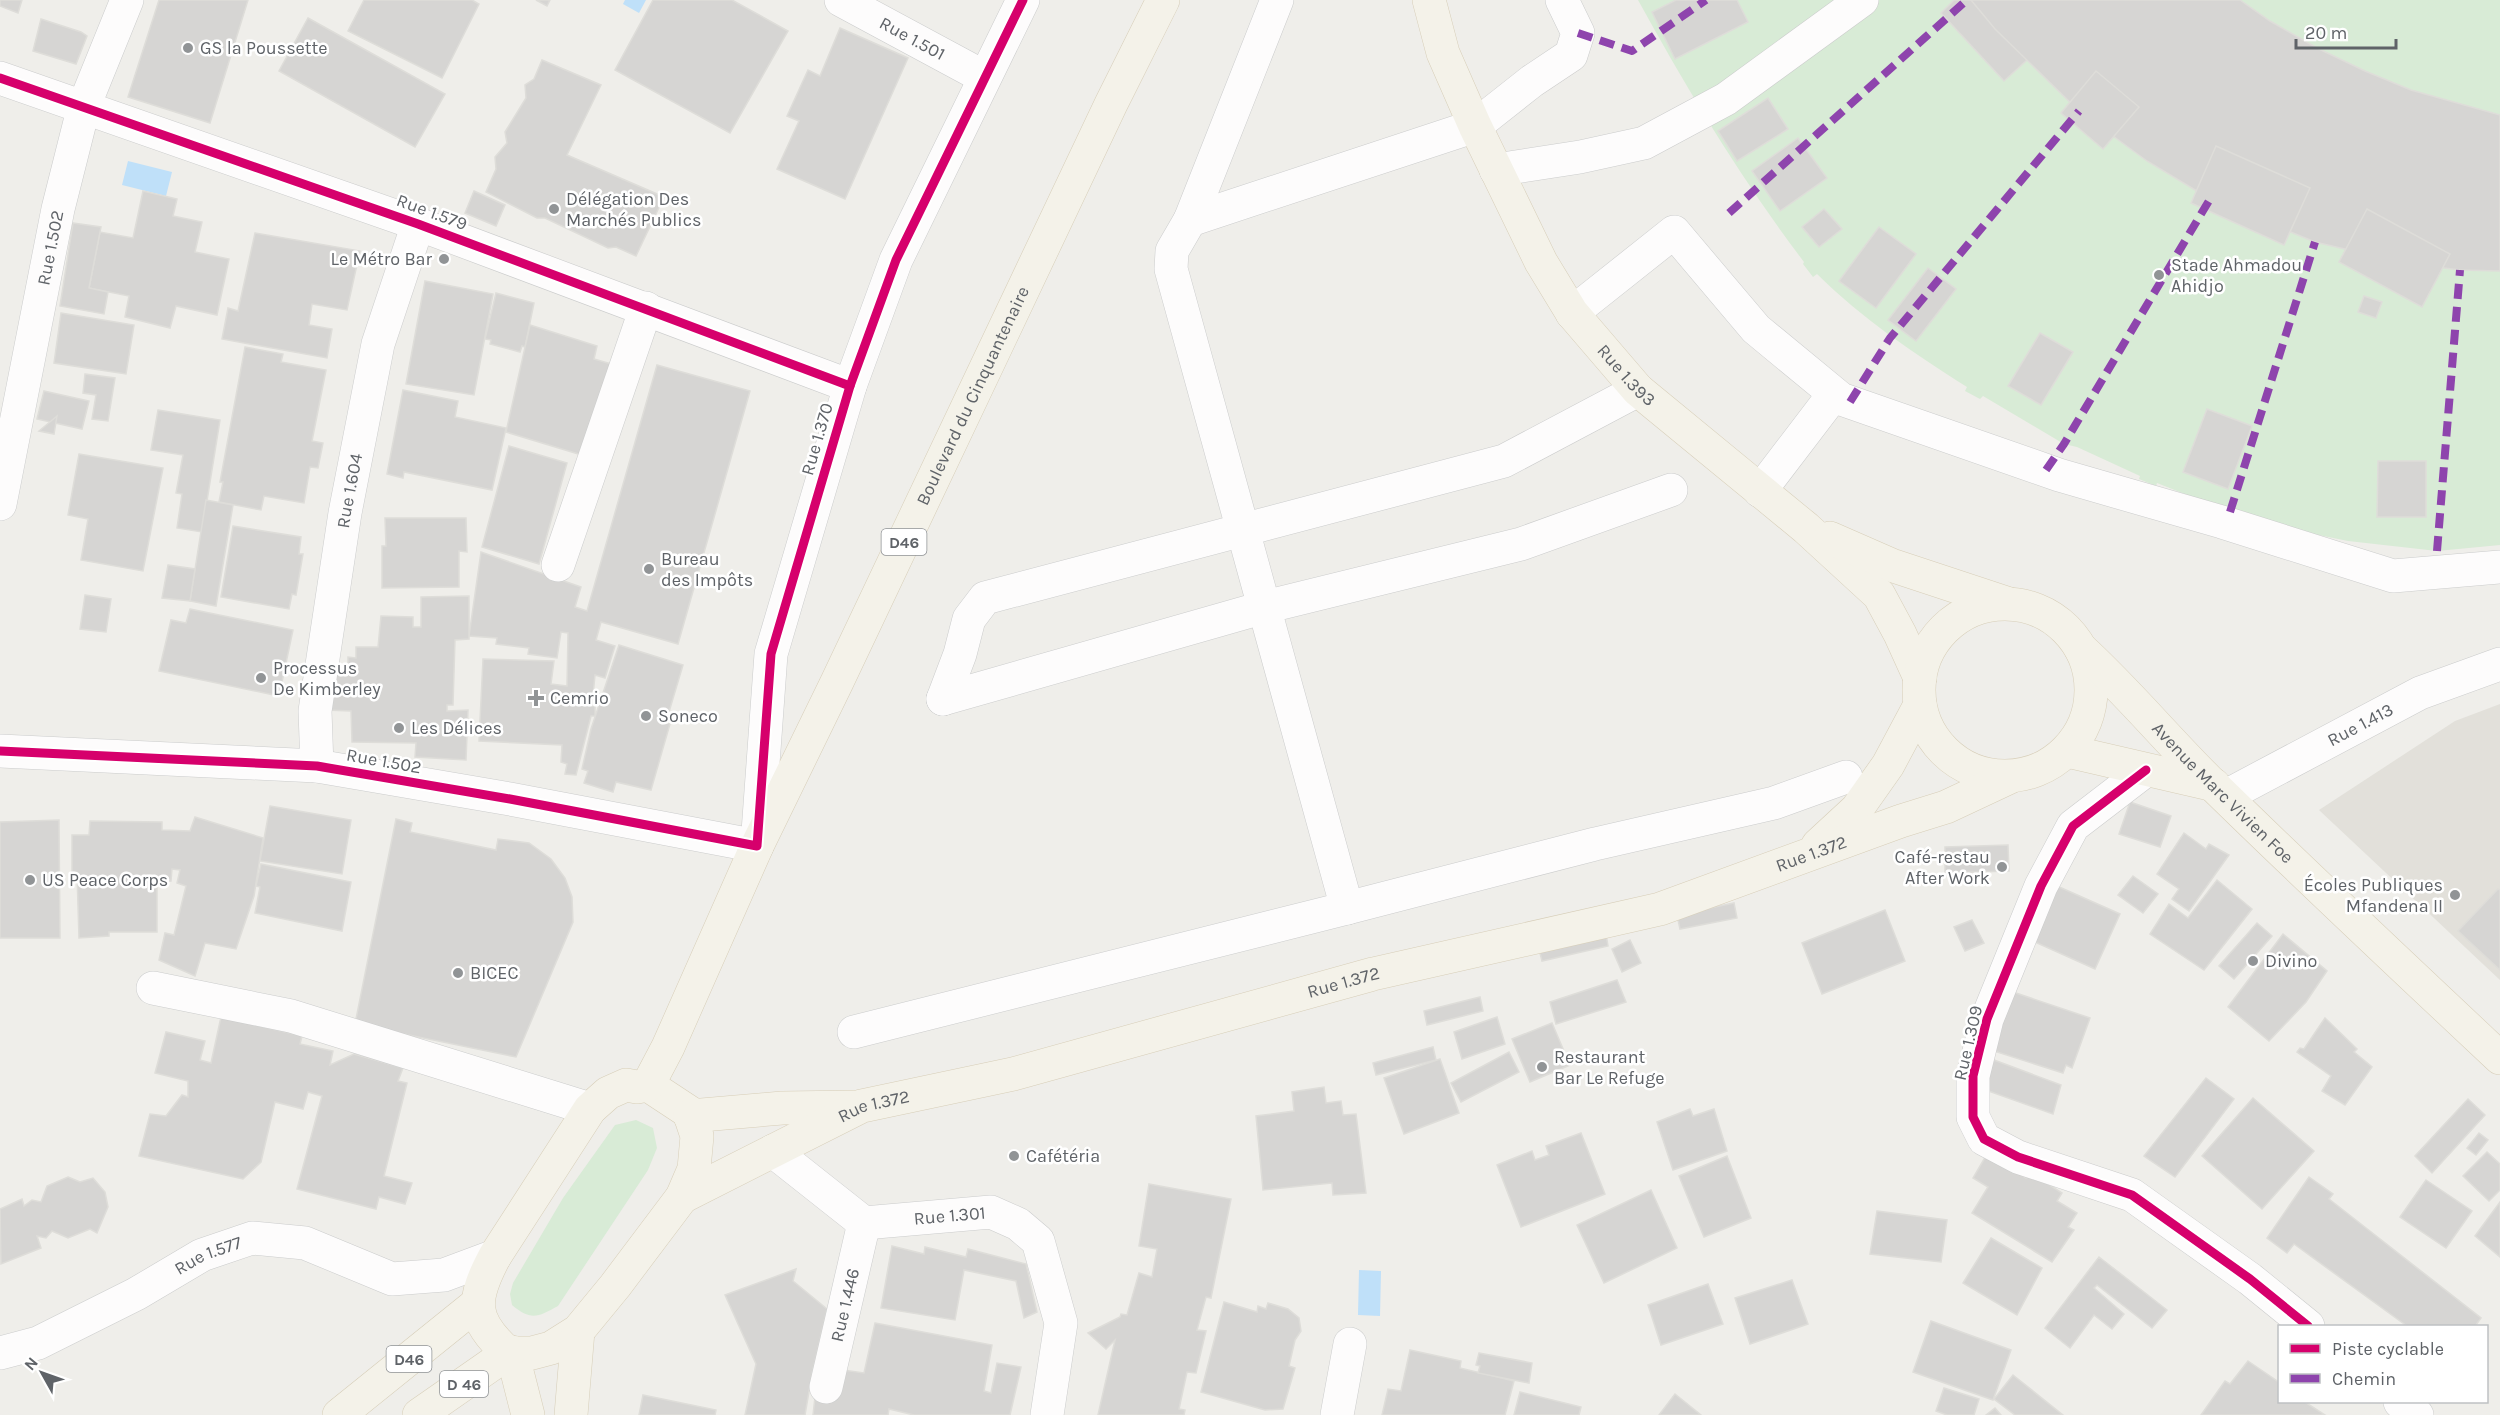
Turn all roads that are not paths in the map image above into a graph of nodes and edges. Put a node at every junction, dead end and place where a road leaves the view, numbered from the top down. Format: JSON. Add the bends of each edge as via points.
{"nodes":[{"id":1,"x":127,"y":0,"type":"edge"},
{"id":2,"x":841,"y":0,"type":"edge"},
{"id":3,"x":1023,"y":0,"type":"edge"},
{"id":4,"x":1163,"y":0,"type":"edge"},
{"id":5,"x":1277,"y":0,"type":"edge"},
{"id":6,"x":1429,"y":0,"type":"edge"},
{"id":7,"x":1562,"y":0,"type":"edge"},
{"id":8,"x":1862,"y":0,"type":"edge"},
{"id":9,"x":984,"y":77,"type":"junction"},
{"id":10,"x":0,"y":78,"type":"edge"},
{"id":11,"x":84,"y":106,"type":"junction"},
{"id":12,"x":1476,"y":126,"type":"junction"},
{"id":13,"x":1496,"y":170,"type":"junction"},
{"id":14,"x":1191,"y":220,"type":"junction"},
{"id":15,"x":418,"y":224,"type":"junction"},
{"id":16,"x":646,"y":308,"type":"junction"},
{"id":17,"x":1572,"y":313,"type":"junction"},
{"id":18,"x":850,"y":386,"type":"junction"},
{"id":19,"x":1638,"y":390,"type":"junction"},
{"id":20,"x":1834,"y":394,"type":"junction"},
{"id":21,"x":4,"y":465,"type":"edge"},
{"id":22,"x":1671,"y":490,"type":"dead end"},
{"id":23,"x":1760,"y":491,"type":"junction"},
{"id":24,"x":0,"y":504,"type":"edge"},
{"id":25,"x":1806,"y":528,"type":"junction"},
{"id":26,"x":1244,"y":530,"type":"junction"},
{"id":27,"x":558,"y":565,"type":"dead end"},
{"id":28,"x":2500,"y":567,"type":"edge"},
{"id":29,"x":2006,"y":603,"type":"junction"},
{"id":30,"x":1265,"y":607,"type":"junction"},
{"id":31,"x":2081,"y":649,"type":"junction"},
{"id":32,"x":2500,"y":664,"type":"edge"},
{"id":33,"x":1920,"y":691,"type":"junction"},
{"id":34,"x":0,"y":751,"type":"edge"},
{"id":35,"x":2067,"y":751,"type":"junction"},
{"id":36,"x":317,"y":766,"type":"junction"},
{"id":37,"x":2146,"y":770,"type":"junction"},
{"id":38,"x":1846,"y":777,"type":"dead end"},
{"id":39,"x":2010,"y":777,"type":"junction"},
{"id":40,"x":2220,"y":791,"type":"junction"},
{"id":41,"x":757,"y":846,"type":"junction"},
{"id":42,"x":1804,"y":858,"type":"junction"},
{"id":43,"x":1347,"y":908,"type":"junction"},
{"id":44,"x":153,"y":988,"type":"dead end"},
{"id":45,"x":854,"y":1032,"type":"dead end"},
{"id":46,"x":2500,"y":1058,"type":"edge"},
{"id":47,"x":648,"y":1085,"type":"junction"},
{"id":48,"x":862,"y":1106,"type":"junction"},
{"id":49,"x":590,"y":1109,"type":"junction"},
{"id":50,"x":690,"y":1116,"type":"junction"},
{"id":51,"x":773,"y":1151,"type":"junction"},
{"id":52,"x":682,"y":1197,"type":"junction"},
{"id":53,"x":864,"y":1223,"type":"junction"},
{"id":54,"x":495,"y":1256,"type":"junction"},
{"id":55,"x":478,"y":1303,"type":"junction"},
{"id":56,"x":2307,"y":1325,"type":"edge"},
{"id":57,"x":578,"y":1331,"type":"junction"},
{"id":58,"x":1350,"y":1344,"type":"dead end"},
{"id":59,"x":0,"y":1353,"type":"edge"},
{"id":60,"x":510,"y":1353,"type":"junction"},
{"id":61,"x":826,"y":1387,"type":"dead end"},
{"id":62,"x":2402,"y":1403,"type":"edge"},
{"id":63,"x":339,"y":1415,"type":"edge"},
{"id":64,"x":419,"y":1415,"type":"edge"},
{"id":65,"x":528,"y":1415,"type":"edge"},
{"id":66,"x":572,"y":1415,"type":"edge"},
{"id":67,"x":1047,"y":1415,"type":"edge"},
{"id":68,"x":1337,"y":1415,"type":"edge"},
{"id":69,"x":2417,"y":1415,"type":"edge"}],
"edges":[{"from":1,"to":11,"type":"street","name":"Rue 1.502"},
{"from":2,"to":9,"type":"street","name":"Rue 1.501"},
{"from":3,"to":9,"type":"street","name":"Rue 1.370"},
{"from":4,"to":41,"type":"main road","name":"Boulevard du Cinquantenaire","number":"D46"},
{"from":5,"to":14,"type":"street"},
{"from":6,"to":12,"type":"main road","name":"Rue 1.393","via":[[1443,53]]},
{"from":7,"to":12,"type":"street","via":[[1578,33],[1571,55]]},
{"from":8,"to":13,"type":"street","via":[[1726,99],[1644,143]]},
{"from":9,"to":18,"type":"street","name":"Rue 1.370","via":[[896,260]]},
{"from":10,"to":11,"type":"street","name":"Rue 1.579"},
{"from":11,"to":15,"type":"street","name":"Rue 1.579"},
{"from":11,"to":21,"type":"street","name":"Rue 1.502"},
{"from":12,"to":13,"type":"main road","name":"Rue 1.393"},
{"from":12,"to":14,"type":"street"},
{"from":13,"to":17,"type":"main road","name":"Rue 1.393","via":[[1541,262]]},
{"from":14,"to":26,"type":"street","via":[[1172,251],[1171,269]]},
{"from":15,"to":16,"type":"street","name":"Rue 1.579"},
{"from":15,"to":36,"type":"street","name":"Rue 1.604","via":[[378,344],[345,513],[315,711]]},
{"from":16,"to":18,"type":"street","name":"Rue 1.579"},
{"from":16,"to":27,"type":"street"},
{"from":17,"to":19,"type":"main road","name":"Rue 1.393"},
{"from":17,"to":20,"type":"street","via":[[1674,232],[1756,329]]},
{"from":18,"to":41,"type":"street","name":"Rue 1.370","via":[[771,654]]},
{"from":19,"to":23,"type":"main road","name":"Rue 1.393"},
{"from":19,"to":26,"type":"street","via":[[1504,461]]},
{"from":20,"to":23,"type":"street"},
{"from":20,"to":28,"type":"street","via":[[2059,475],[2394,576]]},
{"from":21,"to":24,"type":"street","name":"Rue 1.502"},
{"from":22,"to":30,"type":"street","via":[[1521,544]]},
{"from":23,"to":25,"type":"main road","name":"Rue 1.393"},
{"from":25,"to":29,"type":"main road","via":[[1894,566]]},
{"from":25,"to":33,"type":"main road","name":"Rue 1.393","via":[[1879,595],[1900,634]]},
{"from":26,"to":30,"type":"street"},
{"from":26,"to":30,"type":"street","via":[[985,598],[969,619],[943,699]]},
{"from":29,"to":31,"type":"main road","via":[[2042,611],[2071,633]]},
{"from":29,"to":33,"type":"main road","via":[[1966,613],[1949,624],[1925,658]]},
{"from":30,"to":43,"type":"street"},
{"from":31,"to":35,"type":"main road","via":[[2092,691],[2080,734]]},
{"from":31,"to":40,"type":"main road","name":"Avenue Marc Vivien Foe"},
{"from":32,"to":40,"type":"street","name":"Rue 1.413","via":[[2420,693]]},
{"from":33,"to":39,"type":"main road","via":[[1930,735],[1951,758],[1979,773]]},
{"from":33,"to":42,"type":"main road","via":[[1888,765],[1857,809]]},
{"from":34,"to":36,"type":"street","name":"Rue 1.502"},
{"from":35,"to":37,"type":"main road"},
{"from":35,"to":39,"type":"main road","via":[[2040,770]]},
{"from":36,"to":41,"type":"street","name":"Rue 1.502"},
{"from":37,"to":40,"type":"main road"},
{"from":37,"to":56,"type":"street","name":"Rue 1.309","via":[[2073,826],[2042,886],[1987,1019],[1973,1076],[1973,1117],[1984,1139],[2019,1157],[2132,1195]]},
{"from":38,"to":43,"type":"street","via":[[1774,802]]},
{"from":39,"to":42,"type":"main road","name":"Rue 1.372","via":[[1946,807]]},
{"from":40,"to":46,"type":"main road","name":"Avenue Marc Vivien Foe"},
{"from":41,"to":47,"type":"main road","name":"Boulevard du Cinquantenaire","number":"D46"},
{"from":42,"to":48,"type":"main road","name":"Rue 1.372","via":[[1660,909],[1373,974],[1013,1074]]},
{"from":43,"to":45,"type":"street"},
{"from":44,"to":49,"type":"street","via":[[291,1016]]},
{"from":47,"to":49,"type":"main road","via":[[626,1085],[608,1093]]},
{"from":47,"to":50,"type":"main road"},
{"from":48,"to":50,"type":"main road"},
{"from":48,"to":51,"type":"main road","name":"Rue 1.372"},
{"from":49,"to":54,"type":"main road"},
{"from":50,"to":52,"type":"main road","via":[[697,1136],[694,1169]]},
{"from":51,"to":52,"type":"main road","name":"Rue 1.372"},
{"from":51,"to":53,"type":"street"},
{"from":52,"to":57,"type":"main road"},
{"from":53,"to":61,"type":"street","name":"Rue 1.446"},
{"from":53,"to":67,"type":"street","name":"Rue 1.301","via":[[992,1212],[1018,1224],[1038,1241],[1061,1323]]},
{"from":54,"to":55,"type":"main road","via":[[482,1280]]},
{"from":54,"to":59,"type":"street","name":"Rue 1.577","via":[[444,1275],[392,1279],[305,1243],[252,1238],[202,1255],[136,1294],[38,1343]]},
{"from":55,"to":60,"type":"main road","via":[[482,1324]]},
{"from":55,"to":63,"type":"main road","number":"D46"},
{"from":57,"to":60,"type":"main road","via":[[551,1348]]},
{"from":57,"to":66,"type":"main road"},
{"from":58,"to":68,"type":"street"},
{"from":60,"to":64,"type":"main road","number":"D 46"},
{"from":60,"to":65,"type":"main road"},
{"from":62,"to":69,"type":"street"}]}
